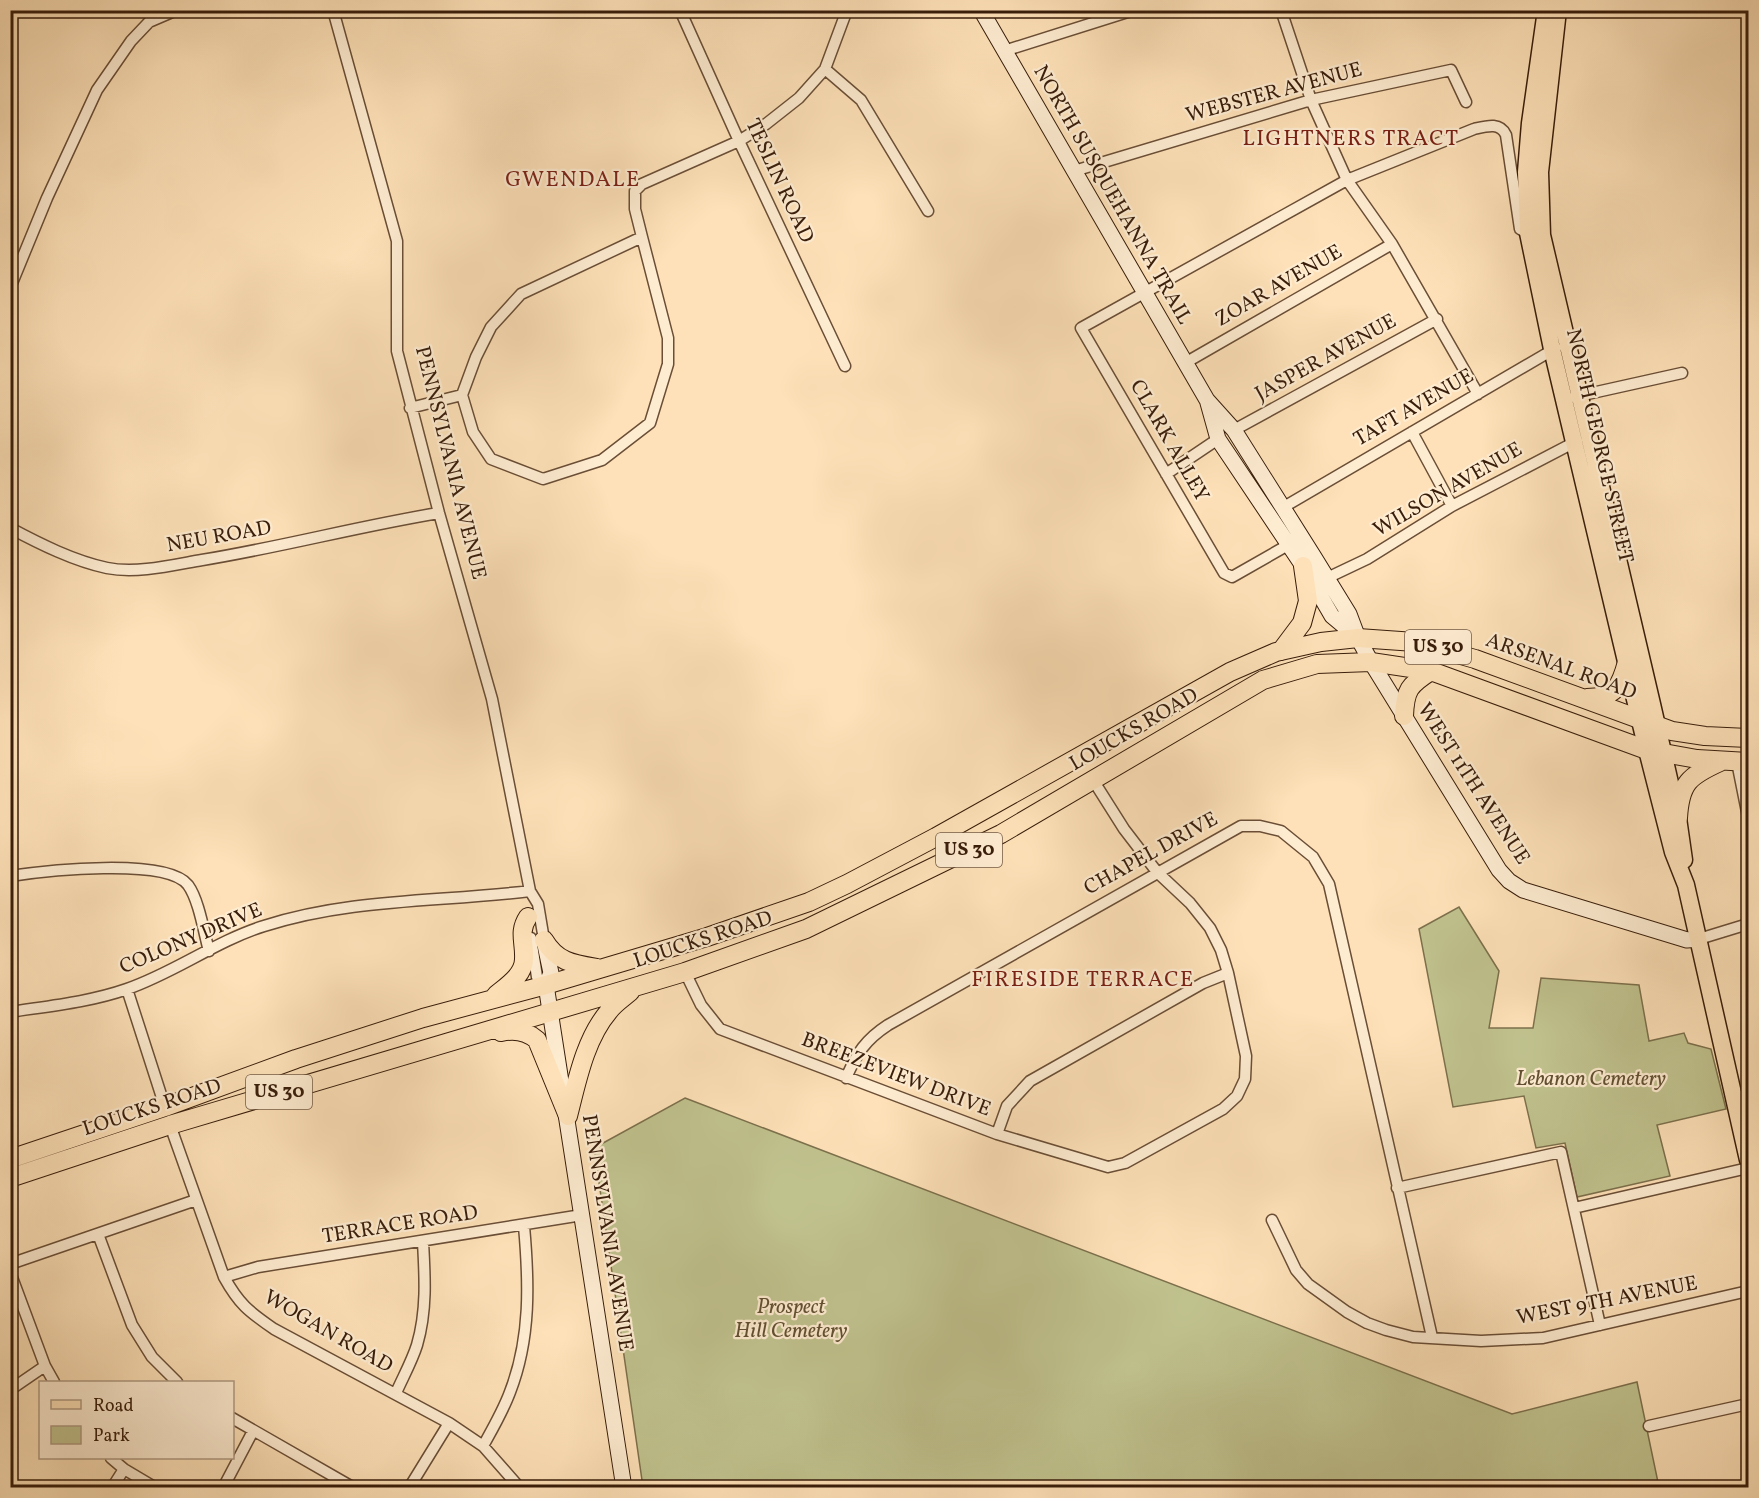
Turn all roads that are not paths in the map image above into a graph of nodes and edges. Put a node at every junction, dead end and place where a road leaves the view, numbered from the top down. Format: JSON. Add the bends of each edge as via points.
{"nodes":[{"id":1,"x":177,"y":10,"type":"edge"},
{"id":2,"x":333,"y":10,"type":"edge"},
{"id":3,"x":680,"y":10,"type":"edge"},
{"id":4,"x":847,"y":10,"type":"edge"},
{"id":5,"x":981,"y":10,"type":"edge"},
{"id":6,"x":1134,"y":10,"type":"edge"},
{"id":7,"x":1281,"y":10,"type":"edge"},
{"id":8,"x":1546,"y":10,"type":"edge"},
{"id":9,"x":1558,"y":10,"type":"edge"},
{"id":10,"x":1004,"y":51,"type":"junction"},
{"id":11,"x":825,"y":69,"type":"junction"},
{"id":12,"x":1311,"y":100,"type":"junction"},
{"id":13,"x":1466,"y":102,"type":"dead end"},
{"id":14,"x":739,"y":141,"type":"junction"},
{"id":15,"x":1074,"y":171,"type":"junction"},
{"id":16,"x":1347,"y":180,"type":"junction"},
{"id":17,"x":928,"y":211,"type":"dead end"},
{"id":18,"x":1528,"y":233,"type":"junction"},
{"id":19,"x":642,"y":237,"type":"junction"},
{"id":20,"x":1392,"y":244,"type":"junction"},
{"id":21,"x":10,"y":288,"type":"edge"},
{"id":22,"x":1144,"y":292,"type":"junction"},
{"id":23,"x":1437,"y":320,"type":"junction"},
{"id":24,"x":1560,"y":346,"type":"junction"},
{"id":25,"x":1185,"y":363,"type":"junction"},
{"id":26,"x":845,"y":366,"type":"dead end"},
{"id":27,"x":1682,"y":373,"type":"dead end"},
{"id":28,"x":1478,"y":394,"type":"junction"},
{"id":29,"x":462,"y":395,"type":"junction"},
{"id":30,"x":1572,"y":398,"type":"junction"},
{"id":31,"x":1207,"y":400,"type":"junction"},
{"id":32,"x":410,"y":408,"type":"junction"},
{"id":33,"x":1234,"y":430,"type":"junction"},
{"id":34,"x":1412,"y":432,"type":"junction"},
{"id":35,"x":1218,"y":439,"type":"junction"},
{"id":36,"x":1582,"y":440,"type":"junction"},
{"id":37,"x":1166,"y":474,"type":"junction"},
{"id":38,"x":1452,"y":506,"type":"junction"},
{"id":39,"x":1282,"y":508,"type":"junction"},
{"id":40,"x":439,"y":513,"type":"junction"},
{"id":41,"x":10,"y":528,"type":"edge"},
{"id":42,"x":1288,"y":545,"type":"junction"},
{"id":43,"x":1303,"y":566,"type":"junction"},
{"id":44,"x":1327,"y":578,"type":"junction"},
{"id":45,"x":1358,"y":638,"type":"junction"},
{"id":46,"x":1281,"y":651,"type":"junction"},
{"id":47,"x":1371,"y":662,"type":"junction"},
{"id":48,"x":1627,"y":662,"type":"junction"},
{"id":49,"x":1431,"y":671,"type":"junction"},
{"id":50,"x":1583,"y":698,"type":"junction"},
{"id":51,"x":1404,"y":716,"type":"junction"},
{"id":52,"x":1648,"y":723,"type":"junction"},
{"id":53,"x":1749,"y":738,"type":"edge"},
{"id":54,"x":1655,"y":752,"type":"junction"},
{"id":55,"x":1736,"y":762,"type":"edge"},
{"id":56,"x":1093,"y":780,"type":"junction"},
{"id":57,"x":1749,"y":817,"type":"edge"},
{"id":58,"x":1677,"y":818,"type":"junction"},
{"id":59,"x":1157,"y":872,"type":"junction"},
{"id":60,"x":10,"y":876,"type":"edge"},
{"id":61,"x":1686,"y":885,"type":"junction"},
{"id":62,"x":530,"y":891,"type":"junction"},
{"id":63,"x":528,"y":917,"type":"junction"},
{"id":64,"x":1749,"y":924,"type":"edge"},
{"id":65,"x":1699,"y":939,"type":"junction"},
{"id":66,"x":544,"y":940,"type":"junction"},
{"id":67,"x":209,"y":951,"type":"junction"},
{"id":68,"x":602,"y":968,"type":"junction"},
{"id":69,"x":685,"y":972,"type":"junction"},
{"id":70,"x":1228,"y":973,"type":"junction"},
{"id":71,"x":546,"y":985,"type":"junction"},
{"id":72,"x":638,"y":986,"type":"junction"},
{"id":73,"x":127,"y":989,"type":"junction"},
{"id":74,"x":491,"y":999,"type":"junction"},
{"id":75,"x":10,"y":1012,"type":"edge"},
{"id":76,"x":550,"y":1013,"type":"junction"},
{"id":77,"x":462,"y":1038,"type":"junction"},
{"id":78,"x":846,"y":1078,"type":"junction"},
{"id":79,"x":1741,"y":1096,"type":"edge"},
{"id":80,"x":168,"y":1116,"type":"junction"},
{"id":81,"x":568,"y":1116,"type":"junction"},
{"id":82,"x":997,"y":1134,"type":"junction"},
{"id":83,"x":10,"y":1159,"type":"edge"},
{"id":84,"x":1749,"y":1160,"type":"edge"},
{"id":85,"x":1749,"y":1168,"type":"edge"},
{"id":86,"x":10,"y":1178,"type":"edge"},
{"id":87,"x":1397,"y":1188,"type":"junction"},
{"id":88,"x":196,"y":1200,"type":"junction"},
{"id":89,"x":1574,"y":1208,"type":"junction"},
{"id":90,"x":582,"y":1215,"type":"junction"},
{"id":91,"x":1272,"y":1220,"type":"dead end"},
{"id":92,"x":524,"y":1226,"type":"junction"},
{"id":93,"x":98,"y":1234,"type":"junction"},
{"id":94,"x":423,"y":1242,"type":"junction"},
{"id":95,"x":10,"y":1264,"type":"edge"},
{"id":96,"x":10,"y":1272,"type":"edge"},
{"id":97,"x":224,"y":1277,"type":"junction"},
{"id":98,"x":1749,"y":1291,"type":"edge"},
{"id":99,"x":1600,"y":1325,"type":"junction"},
{"id":100,"x":1432,"y":1337,"type":"junction"},
{"id":101,"x":45,"y":1366,"type":"junction"},
{"id":102,"x":53,"y":1381,"type":"edge"},
{"id":103,"x":175,"y":1381,"type":"edge"},
{"id":104,"x":10,"y":1390,"type":"edge"},
{"id":105,"x":396,"y":1393,"type":"junction"},
{"id":106,"x":1749,"y":1404,"type":"edge"},
{"id":107,"x":234,"y":1419,"type":"edge"},
{"id":108,"x":449,"y":1423,"type":"junction"},
{"id":109,"x":1649,"y":1426,"type":"dead end"},
{"id":110,"x":253,"y":1431,"type":"junction"},
{"id":111,"x":483,"y":1446,"type":"junction"},
{"id":112,"x":112,"y":1459,"type":"edge"},
{"id":113,"x":124,"y":1469,"type":"junction"},
{"id":114,"x":112,"y":1488,"type":"edge"},
{"id":115,"x":156,"y":1488,"type":"edge"},
{"id":116,"x":223,"y":1488,"type":"edge"},
{"id":117,"x":354,"y":1488,"type":"edge"},
{"id":118,"x":409,"y":1488,"type":"edge"},
{"id":119,"x":520,"y":1488,"type":"edge"},
{"id":120,"x":624,"y":1488,"type":"edge"}],
"edges":[{"from":1,"to":21,"type":"street","via":[[149,22],[130,41],[97,90]]},
{"from":2,"to":32,"type":"street","name":"PENNSYLVANIA AVENUE","via":[[397,241],[397,351]]},
{"from":3,"to":14,"type":"street","name":"TESLIN ROAD"},
{"from":4,"to":11,"type":"street"},
{"from":5,"to":10,"type":"main road","name":"NORTH SUSQUEHANNA TRAIL"},
{"from":6,"to":10,"type":"street"},
{"from":7,"to":12,"type":"street"},
{"from":8,"to":18,"type":"main road","name":"NORTH GEORGE STREET","via":[[1530,123]]},
{"from":9,"to":24,"type":"main road","name":"NORTH GEORGE STREET","via":[[1540,172],[1542,235]]},
{"from":10,"to":15,"type":"main road","name":"NORTH SUSQUEHANNA TRAIL"},
{"from":11,"to":14,"type":"street","via":[[799,98]]},
{"from":11,"to":17,"type":"street","via":[[861,100]]},
{"from":12,"to":13,"type":"street","name":"WEBSTER AVENUE","via":[[1451,70]]},
{"from":12,"to":15,"type":"street","name":"WEBSTER AVENUE"},
{"from":12,"to":16,"type":"street"},
{"from":14,"to":19,"type":"street","via":[[642,184],[634,198]]},
{"from":14,"to":26,"type":"street","name":"TESLIN ROAD"},
{"from":15,"to":22,"type":"main road","name":"NORTH SUSQUEHANNA TRAIL"},
{"from":16,"to":18,"type":"street","via":[[1474,129],[1497,125],[1506,135],[1520,229]]},
{"from":16,"to":20,"type":"street"},
{"from":16,"to":22,"type":"street"},
{"from":18,"to":24,"type":"main road","name":"NORTH GEORGE STREET"},
{"from":19,"to":29,"type":"street","via":[[521,294],[491,327]]},
{"from":19,"to":29,"type":"street","via":[[668,338],[668,364],[650,423],[602,460],[543,479],[491,459],[474,432]]},
{"from":20,"to":23,"type":"street"},
{"from":20,"to":25,"type":"street","name":"ZOAR AVENUE"},
{"from":22,"to":25,"type":"main road","name":"NORTH SUSQUEHANNA TRAIL"},
{"from":22,"to":37,"type":"street","name":"CLARK ALLEY","via":[[1081,328]]},
{"from":23,"to":28,"type":"street"},
{"from":23,"to":33,"type":"street","name":"JASPER AVENUE"},
{"from":24,"to":28,"type":"street","name":"TAFT AVENUE"},
{"from":24,"to":30,"type":"main road","name":"NORTH GEORGE STREET"},
{"from":25,"to":31,"type":"main road","name":"NORTH SUSQUEHANNA TRAIL"},
{"from":27,"to":30,"type":"street"},
{"from":28,"to":34,"type":"street","name":"TAFT AVENUE"},
{"from":29,"to":32,"type":"street"},
{"from":30,"to":36,"type":"main road","name":"NORTH GEORGE STREET"},
{"from":31,"to":33,"type":"main road","name":"NORTH SUSQUEHANNA TRAIL"},
{"from":31,"to":35,"type":"main road","name":"NORTH SUSQUEHANNA TRAIL"},
{"from":32,"to":40,"type":"street","name":"PENNSYLVANIA AVENUE"},
{"from":33,"to":39,"type":"main road","name":"NORTH SUSQUEHANNA TRAIL"},
{"from":34,"to":38,"type":"street"},
{"from":34,"to":39,"type":"street","name":"TAFT AVENUE"},
{"from":35,"to":37,"type":"street"},
{"from":35,"to":42,"type":"main road","name":"NORTH SUSQUEHANNA TRAIL"},
{"from":36,"to":38,"type":"street","name":"WILSON AVENUE"},
{"from":36,"to":48,"type":"main road","name":"NORTH GEORGE STREET"},
{"from":36,"to":52,"type":"main road","name":"NORTH GEORGE STREET"},
{"from":37,"to":42,"type":"street","name":"CLARK ALLEY","via":[[1224,573],[1232,577]]},
{"from":38,"to":44,"type":"street","name":"WILSON AVENUE","via":[[1367,559]]},
{"from":39,"to":44,"type":"main road","name":"NORTH SUSQUEHANNA TRAIL"},
{"from":40,"to":41,"type":"street","name":"NEU ROAD","via":[[151,569],[109,568]]},
{"from":40,"to":62,"type":"street","name":"PENNSYLVANIA AVENUE","via":[[492,699]]},
{"from":42,"to":43,"type":"main road","name":"NORTH SUSQUEHANNA TRAIL"},
{"from":43,"to":45,"type":"main road","name":"NORTH SUSQUEHANNA TRAIL","via":[[1332,616]]},
{"from":43,"to":46,"type":"highway","via":[[1308,601],[1302,623]]},
{"from":44,"to":45,"type":"main road","name":"NORTH SUSQUEHANNA TRAIL","via":[[1349,614]]},
{"from":45,"to":46,"type":"highway","name":"LOUCKS ROAD","number":"US 30"},
{"from":45,"to":47,"type":"main road","name":"NORTH SUSQUEHANNA TRAIL"},
{"from":45,"to":50,"type":"highway","name":"ARSENAL ROAD","number":"US 30","via":[[1387,638],[1442,648]]},
{"from":46,"to":68,"type":"highway","name":"LOUCKS ROAD","number":"US 30","via":[[1230,672],[838,889],[754,922]]},
{"from":47,"to":49,"type":"highway","number":"US 30"},
{"from":47,"to":51,"type":"main road","name":"WEST 11TH AVENUE"},
{"from":47,"to":56,"type":"highway","name":"LOUCKS ROAD","number":"US 30","via":[[1317,664],[1263,680]]},
{"from":48,"to":50,"type":"highway","via":[[1616,690],[1600,698]]},
{"from":48,"to":52,"type":"main road","name":"NORTH GEORGE STREET"},
{"from":49,"to":51,"type":"highway","via":[[1408,689]]},
{"from":49,"to":54,"type":"highway","number":"US 30"},
{"from":50,"to":52,"type":"highway","name":"ARSENAL ROAD","number":"US 30"},
{"from":51,"to":65,"type":"main road","name":"WEST 11TH AVENUE","via":[[1509,881],[1550,899],[1687,940]]},
{"from":52,"to":53,"type":"highway","name":"ARSENAL ROAD","number":"US 30","via":[[1682,733]]},
{"from":52,"to":54,"type":"main road","name":"NORTH GEORGE STREET"},
{"from":54,"to":55,"type":"highway","number":"US 30"},
{"from":54,"to":58,"type":"main road","name":"NORTH GEORGE STREET"},
{"from":54,"to":61,"type":"main road","name":"NORTH GEORGE STREET","via":[[1673,852]]},
{"from":55,"to":57,"type":"street"},
{"from":55,"to":58,"type":"highway","via":[[1696,773],[1679,798]]},
{"from":56,"to":59,"type":"street"},
{"from":56,"to":69,"type":"highway","name":"LOUCKS ROAD","number":"US 30","via":[[1001,834],[806,929]]},
{"from":58,"to":61,"type":"main road","name":"NORTH GEORGE STREET"},
{"from":59,"to":70,"type":"street","via":[[1210,928]]},
{"from":59,"to":78,"type":"street","name":"CHAPEL DRIVE","via":[[879,1030],[856,1054]]},
{"from":59,"to":87,"type":"street","name":"CHAPEL DRIVE","via":[[1241,826],[1281,831],[1313,857],[1329,884]]},
{"from":60,"to":67,"type":"street","via":[[63,869],[156,870],[174,875],[188,885],[194,896]]},
{"from":61,"to":65,"type":"main road","name":"NORTH GEORGE STREET"},
{"from":62,"to":63,"type":"street","name":"PENNSYLVANIA AVENUE"},
{"from":62,"to":66,"type":"street","name":"PENNSYLVANIA AVENUE","via":[[538,904]]},
{"from":62,"to":67,"type":"street","name":"COLONY DRIVE","via":[[344,908],[264,926]]},
{"from":63,"to":71,"type":"street","name":"PENNSYLVANIA AVENUE","via":[[537,977]]},
{"from":63,"to":74,"type":"highway","via":[[522,927],[524,961],[516,978]]},
{"from":64,"to":65,"type":"street"},
{"from":65,"to":79,"type":"main road","name":"NORTH GEORGE STREET"},
{"from":66,"to":68,"type":"highway","via":[[551,952],[564,960]]},
{"from":66,"to":71,"type":"main road","name":"PENNSYLVANIA AVENUE","via":[[551,973]]},
{"from":67,"to":73,"type":"street","name":"COLONY DRIVE"},
{"from":68,"to":71,"type":"highway","name":"LOUCKS ROAD","number":"US 30"},
{"from":69,"to":72,"type":"highway","name":"LOUCKS ROAD","number":"US 30"},
{"from":69,"to":78,"type":"street","name":"BREEZEVIEW DRIVE","via":[[701,1005],[720,1029]]},
{"from":70,"to":82,"type":"street","via":[[1203,983],[1030,1081],[1007,1106]]},
{"from":70,"to":82,"type":"street","name":"BREEZEVIEW DRIVE","via":[[1246,1056],[1245,1079],[1237,1096],[1223,1109],[1125,1163],[1108,1167]]},
{"from":71,"to":74,"type":"highway","name":"LOUCKS ROAD","number":"US 30"},
{"from":71,"to":76,"type":"main road","name":"PENNSYLVANIA AVENUE"},
{"from":72,"to":76,"type":"highway","name":"LOUCKS ROAD","number":"US 30"},
{"from":72,"to":81,"type":"highway","via":[[609,1009],[597,1028]]},
{"from":73,"to":75,"type":"street","name":"COLONY DRIVE"},
{"from":73,"to":80,"type":"street","name":"WOGAN ROAD"},
{"from":74,"to":80,"type":"highway","name":"LOUCKS ROAD","number":"US 30","via":[[307,1056]]},
{"from":76,"to":77,"type":"highway","name":"LOUCKS ROAD","number":"US 30"},
{"from":76,"to":81,"type":"main road","name":"PENNSYLVANIA AVENUE"},
{"from":77,"to":80,"type":"highway","name":"LOUCKS ROAD","number":"US 30"},
{"from":77,"to":81,"type":"highway","via":[[513,1029],[532,1036],[552,1072]]},
{"from":78,"to":82,"type":"street","name":"BREEZEVIEW DRIVE"},
{"from":79,"to":84,"type":"main road","name":"NORTH GEORGE STREET"},
{"from":80,"to":83,"type":"highway","name":"LOUCKS ROAD","number":"US 30"},
{"from":80,"to":86,"type":"highway","name":"LOUCKS ROAD","number":"US 30"},
{"from":80,"to":88,"type":"street","name":"WOGAN ROAD"},
{"from":81,"to":90,"type":"main road","name":"PENNSYLVANIA AVENUE"},
{"from":85,"to":89,"type":"street"},
{"from":87,"to":89,"type":"street","via":[[1561,1152]]},
{"from":87,"to":100,"type":"street","name":"CHAPEL DRIVE"},
{"from":88,"to":93,"type":"street"},
{"from":88,"to":97,"type":"street","name":"WOGAN ROAD"},
{"from":89,"to":99,"type":"street"},
{"from":90,"to":92,"type":"street","name":"TERRACE ROAD"},
{"from":90,"to":120,"type":"main road","name":"PENNSYLVANIA AVENUE"},
{"from":91,"to":100,"type":"street","name":"WEST 9TH AVENUE","via":[[1296,1270],[1308,1284],[1347,1312],[1386,1330]]},
{"from":92,"to":94,"type":"street","name":"TERRACE ROAD"},
{"from":92,"to":111,"type":"street","via":[[529,1282],[521,1351],[511,1390]]},
{"from":93,"to":95,"type":"street"},
{"from":93,"to":103,"type":"street","via":[[132,1325],[152,1357]]},
{"from":94,"to":97,"type":"street","name":"TERRACE ROAD","via":[[258,1267]]},
{"from":94,"to":105,"type":"street","via":[[422,1322]]},
{"from":96,"to":101,"type":"street"},
{"from":97,"to":105,"type":"street","name":"WOGAN ROAD","via":[[237,1299],[274,1329]]},
{"from":98,"to":99,"type":"street","name":"WEST 9TH AVENUE"},
{"from":99,"to":100,"type":"street","name":"WEST 9TH AVENUE","via":[[1528,1340]]},
{"from":101,"to":102,"type":"street"},
{"from":101,"to":104,"type":"street"},
{"from":105,"to":108,"type":"street","name":"WOGAN ROAD"},
{"from":106,"to":109,"type":"street"},
{"from":107,"to":110,"type":"street"},
{"from":108,"to":111,"type":"street","name":"WOGAN ROAD"},
{"from":108,"to":118,"type":"street"},
{"from":110,"to":116,"type":"street"},
{"from":110,"to":117,"type":"street"},
{"from":111,"to":119,"type":"street","name":"WOGAN ROAD"},
{"from":112,"to":113,"type":"street"},
{"from":113,"to":114,"type":"street"},
{"from":113,"to":115,"type":"street"}]}
